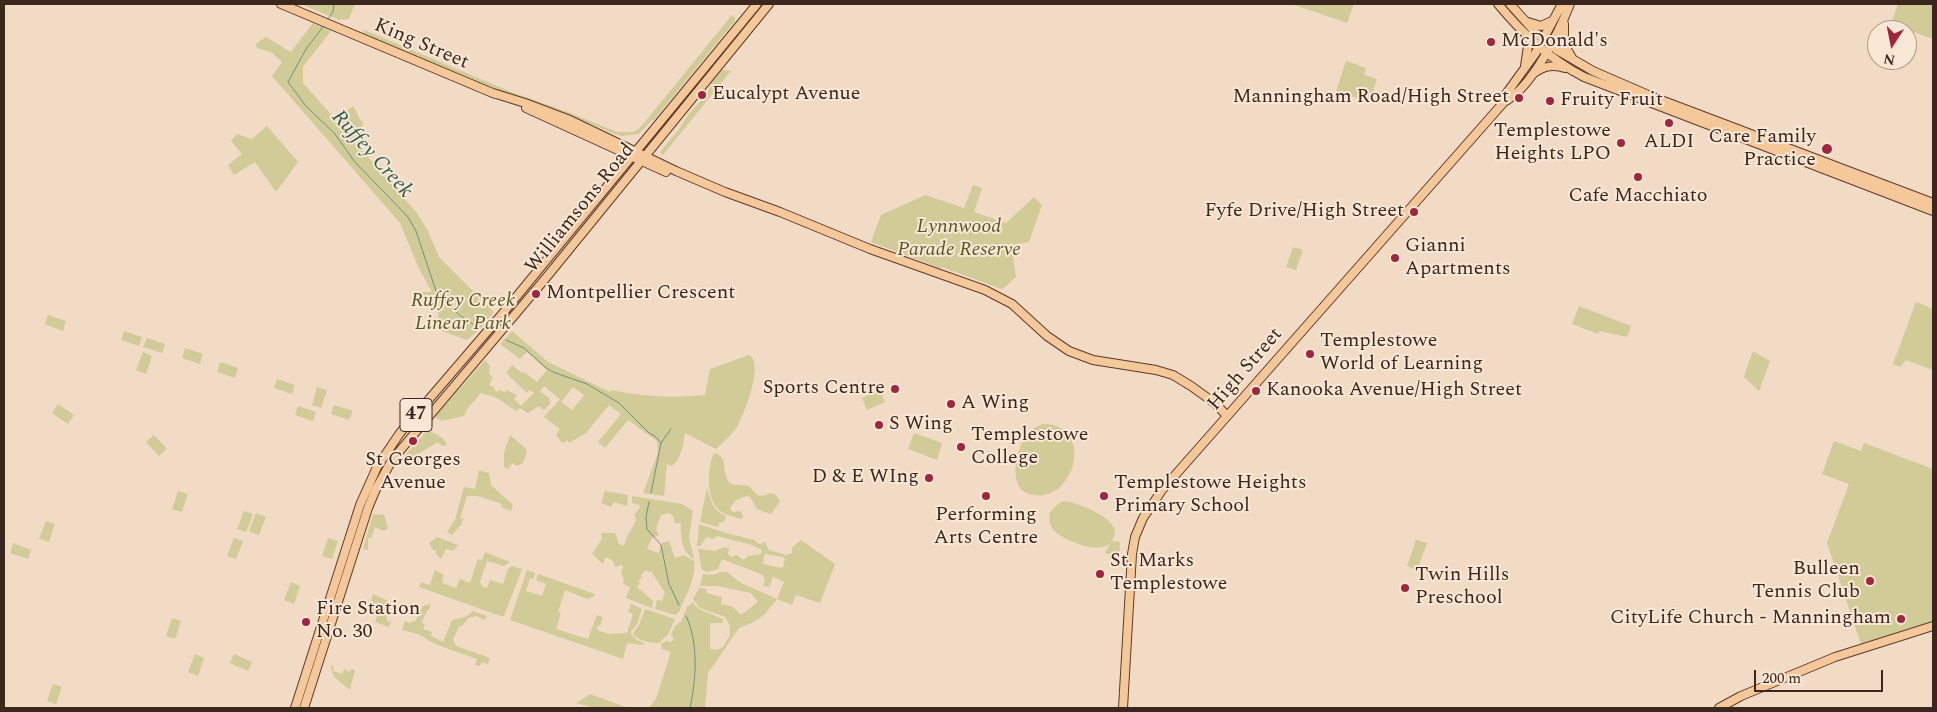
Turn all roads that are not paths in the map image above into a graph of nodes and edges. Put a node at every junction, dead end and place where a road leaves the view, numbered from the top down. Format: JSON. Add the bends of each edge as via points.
{"nodes":[{"id":1,"x":281,"y":4,"type":"edge"},
{"id":2,"x":757,"y":4,"type":"edge"},
{"id":3,"x":769,"y":4,"type":"edge"},
{"id":4,"x":1498,"y":4,"type":"edge"},
{"id":5,"x":1510,"y":4,"type":"edge"},
{"id":6,"x":1562,"y":4,"type":"edge"},
{"id":7,"x":1570,"y":4,"type":"edge"},
{"id":8,"x":1555,"y":19,"type":"junction"},
{"id":9,"x":1564,"y":19,"type":"junction"},
{"id":10,"x":1524,"y":20,"type":"junction"},
{"id":11,"x":1527,"y":37,"type":"junction"},
{"id":12,"x":1543,"y":38,"type":"junction"},
{"id":13,"x":1551,"y":44,"type":"junction"},
{"id":14,"x":1539,"y":47,"type":"junction"},
{"id":15,"x":1546,"y":53,"type":"junction"},
{"id":16,"x":1574,"y":61,"type":"junction"},
{"id":17,"x":1574,"y":72,"type":"junction"},
{"id":18,"x":1527,"y":73,"type":"junction"},
{"id":19,"x":493,"y":93,"type":"junction"},
{"id":20,"x":602,"y":135,"type":"junction"},
{"id":21,"x":646,"y":140,"type":"junction"},
{"id":22,"x":619,"y":150,"type":"junction"},
{"id":23,"x":634,"y":154,"type":"junction"},
{"id":24,"x":644,"y":158,"type":"junction"},
{"id":25,"x":613,"y":180,"type":"junction"},
{"id":26,"x":1933,"y":203,"type":"edge"},
{"id":27,"x":1933,"y":211,"type":"edge"},
{"id":28,"x":1227,"y":416,"type":"junction"},
{"id":29,"x":328,"y":604,"type":"junction"},
{"id":30,"x":338,"y":607,"type":"junction"},
{"id":31,"x":1933,"y":626,"type":"edge"},
{"id":32,"x":1933,"y":630,"type":"edge"},
{"id":33,"x":295,"y":708,"type":"edge"},
{"id":34,"x":304,"y":708,"type":"edge"},
{"id":35,"x":1123,"y":708,"type":"edge"},
{"id":36,"x":1719,"y":708,"type":"edge"},
{"id":37,"x":1727,"y":708,"type":"edge"}],
"edges":[{"from":1,"to":19,"type":"main road","name":"King Street"},
{"from":2,"to":21,"type":"main road","name":"Williamsons Road","number":"47"},
{"from":3,"to":24,"type":"main road","name":"Williamsons Road","number":"47"},
{"from":4,"to":11,"type":"main road"},
{"from":5,"to":10,"type":"main road"},
{"from":6,"to":8,"type":"main road","name":"High Street"},
{"from":7,"to":9,"type":"main road","name":"High Street"},
{"from":8,"to":10,"type":"main road","via":[[1541,26]]},
{"from":8,"to":12,"type":"main road","name":"High Street"},
{"from":9,"to":13,"type":"main road","name":"High Street"},
{"from":9,"to":16,"type":"main road","via":[[1564,44]]},
{"from":10,"to":12,"type":"main road"},
{"from":11,"to":14,"type":"main road"},
{"from":11,"to":18,"type":"main road"},
{"from":12,"to":13,"type":"main road"},
{"from":12,"to":14,"type":"main road","name":"High Street"},
{"from":13,"to":15,"type":"main road","name":"High Street"},
{"from":13,"to":16,"type":"main road"},
{"from":14,"to":15,"type":"main road"},
{"from":14,"to":18,"type":"main road","name":"High Street"},
{"from":15,"to":17,"type":"main road"},
{"from":15,"to":18,"type":"main road","name":"High Street"},
{"from":16,"to":26,"type":"main road","via":[[1651,96]]},
{"from":17,"to":18,"type":"main road","via":[[1548,66]]},
{"from":17,"to":27,"type":"main road"},
{"from":18,"to":28,"type":"main road","name":"High Street"},
{"from":19,"to":20,"type":"main road","name":"King Street"},
{"from":19,"to":22,"type":"main road","name":"King Street"},
{"from":20,"to":21,"type":"main road","via":[[630,143]]},
{"from":20,"to":23,"type":"main road","name":"King Street"},
{"from":21,"to":23,"type":"main road","name":"Williamsons Road","number":"47"},
{"from":22,"to":23,"type":"main road","name":"King Street"},
{"from":22,"to":25,"type":"main road","via":[[622,158]]},
{"from":23,"to":24,"type":"main road","name":"King Street"},
{"from":23,"to":25,"type":"main road","name":"Williamsons Road","number":"47"},
{"from":24,"to":28,"type":"main road","name":"King Street","via":[[672,175],[985,290],[1012,304],[1069,351],[1093,360],[1164,372],[1182,380]]},
{"from":24,"to":30,"type":"main road","name":"Williamsons Road","number":"47","via":[[392,460],[373,495]]},
{"from":25,"to":29,"type":"main road","name":"Williamsons Road","number":"47","via":[[388,450],[362,499]]},
{"from":28,"to":35,"type":"main road","name":"High Street","via":[[1153,501],[1136,532]]},
{"from":29,"to":30,"type":"main road"},
{"from":29,"to":33,"type":"main road","name":"Williamsons Road","number":"47"},
{"from":30,"to":34,"type":"main road","name":"Williamsons Road","number":"47"},
{"from":31,"to":36,"type":"main road","via":[[1835,657]]},
{"from":32,"to":37,"type":"main road","via":[[1837,661]]}]}
